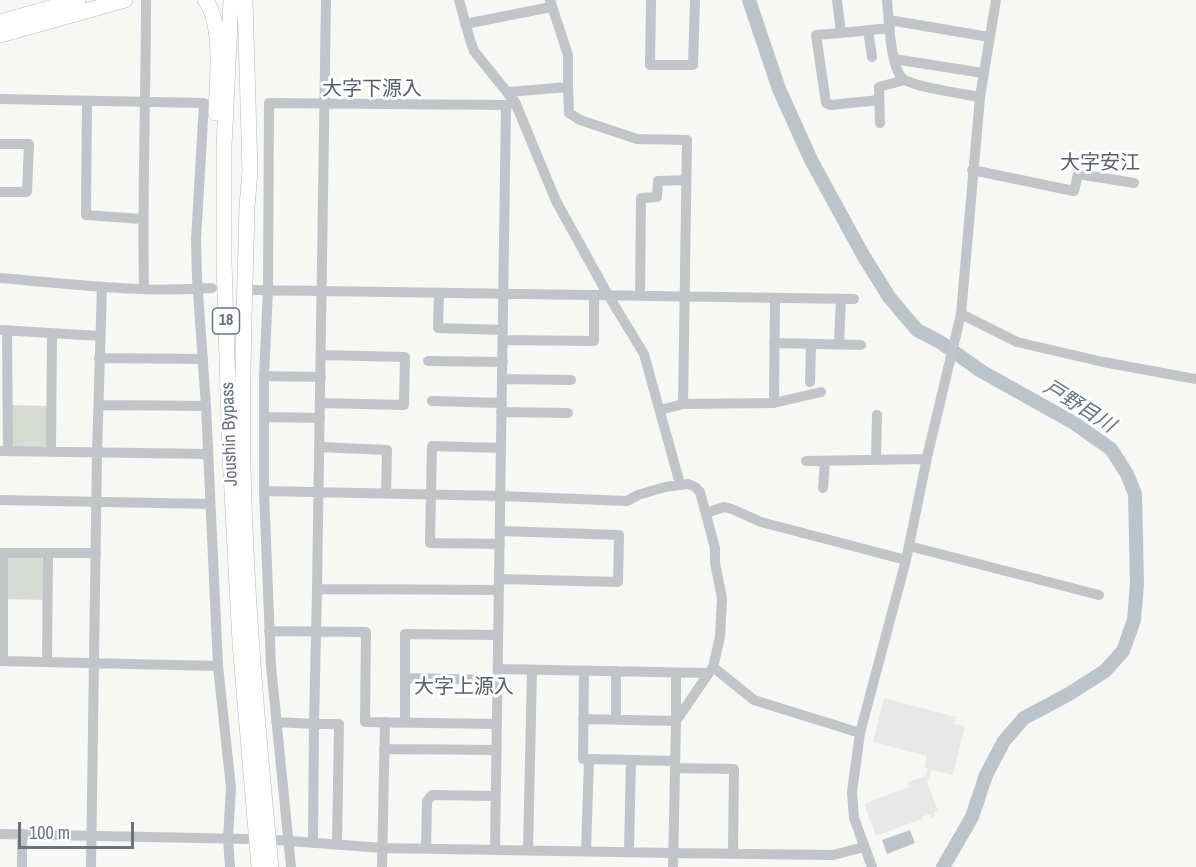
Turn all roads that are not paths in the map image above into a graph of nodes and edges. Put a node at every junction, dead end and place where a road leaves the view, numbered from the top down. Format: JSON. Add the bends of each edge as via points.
{"nodes":[{"id":1,"x":78,"y":0,"type":"edge"},
{"id":2,"x":125,"y":0,"type":"edge"},
{"id":3,"x":146,"y":0,"type":"edge"},
{"id":4,"x":205,"y":0,"type":"edge"},
{"id":5,"x":231,"y":0,"type":"edge"},
{"id":6,"x":245,"y":0,"type":"edge"},
{"id":7,"x":256,"y":0,"type":"edge"},
{"id":8,"x":326,"y":0,"type":"edge"},
{"id":9,"x":459,"y":0,"type":"edge"},
{"id":10,"x":651,"y":0,"type":"edge"},
{"id":11,"x":695,"y":0,"type":"edge"},
{"id":12,"x":837,"y":0,"type":"edge"},
{"id":13,"x":887,"y":0,"type":"edge"},
{"id":14,"x":996,"y":0,"type":"edge"},
{"id":15,"x":551,"y":3,"type":"edge"},
{"id":16,"x":0,"y":22,"type":"edge"},
{"id":17,"x":465,"y":24,"type":"junction"},
{"id":18,"x":890,"y":24,"type":"junction"},
{"id":19,"x":868,"y":30,"type":"junction"},
{"id":20,"x":841,"y":33,"type":"junction"},
{"id":21,"x":0,"y":35,"type":"edge"},
{"id":22,"x":989,"y":37,"type":"junction"},
{"id":23,"x":872,"y":57,"type":"dead end"},
{"id":24,"x":894,"y":58,"type":"junction"},
{"id":25,"x":983,"y":73,"type":"junction"},
{"id":26,"x":905,"y":80,"type":"junction"},
{"id":27,"x":568,"y":87,"type":"junction"},
{"id":28,"x":508,"y":92,"type":"junction"},
{"id":29,"x":980,"y":97,"type":"junction"},
{"id":30,"x":0,"y":99,"type":"edge"},
{"id":31,"x":879,"y":100,"type":"junction"},
{"id":32,"x":87,"y":101,"type":"junction"},
{"id":33,"x":146,"y":103,"type":"junction"},
{"id":34,"x":324,"y":103,"type":"junction"},
{"id":35,"x":510,"y":103,"type":"junction"},
{"id":36,"x":880,"y":123,"type":"dead end"},
{"id":37,"x":0,"y":144,"type":"edge"},
{"id":38,"x":972,"y":170,"type":"junction"},
{"id":39,"x":250,"y":171,"type":"junction"},
{"id":40,"x":685,"y":180,"type":"junction"},
{"id":41,"x":1134,"y":183,"type":"dead end"},
{"id":42,"x":0,"y":192,"type":"edge"},
{"id":43,"x":142,"y":219,"type":"junction"},
{"id":44,"x":224,"y":262,"type":"junction"},
{"id":45,"x":0,"y":278,"type":"edge"},
{"id":46,"x":102,"y":287,"type":"junction"},
{"id":47,"x":212,"y":288,"type":"dead end"},
{"id":48,"x":144,"y":289,"type":"junction"},
{"id":49,"x":198,"y":289,"type":"junction"},
{"id":50,"x":255,"y":290,"type":"dead end"},
{"id":51,"x":268,"y":290,"type":"junction"},
{"id":52,"x":322,"y":291,"type":"junction"},
{"id":53,"x":439,"y":293,"type":"junction"},
{"id":54,"x":504,"y":294,"type":"junction"},
{"id":55,"x":594,"y":295,"type":"junction"},
{"id":56,"x":608,"y":295,"type":"junction"},
{"id":57,"x":640,"y":295,"type":"junction"},
{"id":58,"x":683,"y":296,"type":"junction"},
{"id":59,"x":775,"y":298,"type":"junction"},
{"id":60,"x":841,"y":299,"type":"junction"},
{"id":61,"x":854,"y":299,"type":"dead end"},
{"id":62,"x":959,"y":319,"type":"junction"},
{"id":63,"x":4,"y":330,"type":"edge"},
{"id":64,"x":52,"y":334,"type":"junction"},
{"id":65,"x":503,"y":335,"type":"junction"},
{"id":66,"x":100,"y":336,"type":"junction"},
{"id":67,"x":774,"y":343,"type":"junction"},
{"id":68,"x":811,"y":344,"type":"junction"},
{"id":69,"x":839,"y":345,"type":"junction"},
{"id":70,"x":861,"y":345,"type":"dead end"},
{"id":71,"x":321,"y":355,"type":"junction"},
{"id":72,"x":99,"y":358,"type":"junction"},
{"id":73,"x":203,"y":359,"type":"junction"},
{"id":74,"x":428,"y":361,"type":"dead end"},
{"id":75,"x":503,"y":362,"type":"junction"},
{"id":76,"x":264,"y":376,"type":"junction"},
{"id":77,"x":321,"y":377,"type":"junction"},
{"id":78,"x":502,"y":379,"type":"junction"},
{"id":79,"x":1196,"y":379,"type":"edge"},
{"id":80,"x":571,"y":380,"type":"dead end"},
{"id":81,"x":810,"y":382,"type":"dead end"},
{"id":82,"x":821,"y":392,"type":"dead end"},
{"id":83,"x":432,"y":401,"type":"dead end"},
{"id":84,"x":320,"y":403,"type":"junction"},
{"id":85,"x":774,"y":403,"type":"junction"},
{"id":86,"x":683,"y":404,"type":"junction"},
{"id":87,"x":99,"y":405,"type":"junction"},
{"id":88,"x":206,"y":406,"type":"junction"},
{"id":89,"x":502,"y":408,"type":"junction"},
{"id":90,"x":660,"y":410,"type":"junction"},
{"id":91,"x":568,"y":413,"type":"dead end"},
{"id":92,"x":877,"y":415,"type":"dead end"},
{"id":93,"x":264,"y":417,"type":"junction"},
{"id":94,"x":320,"y":418,"type":"junction"},
{"id":95,"x":319,"y":447,"type":"junction"},
{"id":96,"x":501,"y":448,"type":"junction"},
{"id":97,"x":4,"y":451,"type":"edge"},
{"id":98,"x":51,"y":451,"type":"junction"},
{"id":99,"x":97,"y":453,"type":"junction"},
{"id":100,"x":208,"y":454,"type":"junction"},
{"id":101,"x":927,"y":459,"type":"junction"},
{"id":102,"x":876,"y":460,"type":"junction"},
{"id":103,"x":806,"y":461,"type":"dead end"},
{"id":104,"x":825,"y":461,"type":"junction"},
{"id":105,"x":680,"y":484,"type":"junction"},
{"id":106,"x":823,"y":488,"type":"dead end"},
{"id":107,"x":264,"y":491,"type":"junction"},
{"id":108,"x":318,"y":493,"type":"junction"},
{"id":109,"x":386,"y":494,"type":"junction"},
{"id":110,"x":431,"y":494,"type":"junction"},
{"id":111,"x":501,"y":496,"type":"junction"},
{"id":112,"x":0,"y":500,"type":"edge"},
{"id":113,"x":97,"y":503,"type":"junction"},
{"id":114,"x":210,"y":504,"type":"junction"},
{"id":115,"x":706,"y":513,"type":"junction"},
{"id":116,"x":501,"y":531,"type":"junction"},
{"id":117,"x":500,"y":544,"type":"junction"},
{"id":118,"x":909,"y":546,"type":"junction"},
{"id":119,"x":2,"y":553,"type":"edge"},
{"id":120,"x":96,"y":553,"type":"junction"},
{"id":121,"x":48,"y":554,"type":"junction"},
{"id":122,"x":906,"y":560,"type":"junction"},
{"id":123,"x":499,"y":584,"type":"junction"},
{"id":124,"x":317,"y":589,"type":"junction"},
{"id":125,"x":1099,"y":595,"type":"dead end"},
{"id":126,"x":269,"y":631,"type":"junction"},
{"id":127,"x":316,"y":632,"type":"junction"},
{"id":128,"x":498,"y":635,"type":"junction"},
{"id":129,"x":1,"y":661,"type":"edge"},
{"id":130,"x":46,"y":662,"type":"junction"},
{"id":131,"x":94,"y":662,"type":"junction"},
{"id":132,"x":218,"y":666,"type":"junction"},
{"id":133,"x":532,"y":670,"type":"junction"},
{"id":134,"x":710,"y":670,"type":"junction"},
{"id":135,"x":584,"y":671,"type":"junction"},
{"id":136,"x":616,"y":671,"type":"junction"},
{"id":137,"x":676,"y":673,"type":"junction"},
{"id":138,"x":498,"y":674,"type":"junction"},
{"id":139,"x":405,"y":678,"type":"junction"},
{"id":140,"x":583,"y":718,"type":"junction"},
{"id":141,"x":616,"y":718,"type":"junction"},
{"id":142,"x":676,"y":721,"type":"junction"},
{"id":143,"x":276,"y":722,"type":"junction"},
{"id":144,"x":385,"y":722,"type":"junction"},
{"id":145,"x":314,"y":723,"type":"junction"},
{"id":146,"x":405,"y":723,"type":"junction"},
{"id":147,"x":496,"y":724,"type":"junction"},
{"id":148,"x":861,"y":733,"type":"junction"},
{"id":149,"x":384,"y":749,"type":"junction"},
{"id":150,"x":496,"y":750,"type":"junction"},
{"id":151,"x":589,"y":759,"type":"junction"},
{"id":152,"x":631,"y":759,"type":"junction"},
{"id":153,"x":675,"y":765,"type":"junction"},
{"id":154,"x":495,"y":796,"type":"junction"},
{"id":155,"x":0,"y":834,"type":"edge"},
{"id":156,"x":22,"y":834,"type":"junction"},
{"id":157,"x":92,"y":836,"type":"junction"},
{"id":158,"x":228,"y":838,"type":"junction"},
{"id":159,"x":247,"y":839,"type":"dead end"},
{"id":160,"x":282,"y":839,"type":"junction"},
{"id":161,"x":313,"y":842,"type":"junction"},
{"id":162,"x":337,"y":844,"type":"junction"},
{"id":163,"x":864,"y":847,"type":"junction"},
{"id":164,"x":383,"y":848,"type":"junction"},
{"id":165,"x":426,"y":848,"type":"junction"},
{"id":166,"x":495,"y":849,"type":"junction"},
{"id":167,"x":528,"y":850,"type":"junction"},
{"id":168,"x":586,"y":851,"type":"junction"},
{"id":169,"x":629,"y":852,"type":"junction"},
{"id":170,"x":673,"y":853,"type":"junction"},
{"id":171,"x":733,"y":854,"type":"junction"},
{"id":172,"x":22,"y":867,"type":"edge"},
{"id":173,"x":91,"y":867,"type":"edge"},
{"id":174,"x":230,"y":867,"type":"edge"},
{"id":175,"x":259,"y":867,"type":"edge"},
{"id":176,"x":271,"y":867,"type":"edge"},
{"id":177,"x":291,"y":867,"type":"edge"},
{"id":178,"x":382,"y":867,"type":"edge"},
{"id":179,"x":673,"y":867,"type":"edge"},
{"id":180,"x":873,"y":867,"type":"edge"}],
"edges":[{"from":1,"to":16,"type":"highway"},
{"from":2,"to":21,"type":"highway"},
{"from":3,"to":33,"type":"street"},
{"from":4,"to":44,"type":"highway","via":[[217,29],[216,145]]},
{"from":5,"to":44,"type":"highway","name":"Joushin Bypass","number":"18","via":[[224,147]]},
{"from":6,"to":39,"type":"highway","name":"Joushin Bypass","number":"18"},
{"from":7,"to":39,"type":"highway"},
{"from":8,"to":34,"type":"street"},
{"from":9,"to":17,"type":"street"},
{"from":10,"to":11,"type":"street","via":[[650,66],[693,65]]},
{"from":12,"to":20,"type":"street"},
{"from":13,"to":18,"type":"street"},
{"from":14,"to":22,"type":"street"},
{"from":15,"to":17,"type":"street"},
{"from":15,"to":27,"type":"street","via":[[568,55]]},
{"from":17,"to":28,"type":"street","via":[[474,51]]},
{"from":18,"to":19,"type":"street"},
{"from":18,"to":22,"type":"street"},
{"from":18,"to":24,"type":"street"},
{"from":19,"to":20,"type":"street"},
{"from":19,"to":23,"type":"street"},
{"from":20,"to":31,"type":"street","via":[[816,35],[826,103]]},
{"from":22,"to":25,"type":"street"},
{"from":24,"to":25,"type":"street"},
{"from":24,"to":26,"type":"street"},
{"from":25,"to":29,"type":"street"},
{"from":26,"to":29,"type":"street"},
{"from":26,"to":31,"type":"street","via":[[879,87]]},
{"from":27,"to":28,"type":"street"},
{"from":27,"to":40,"type":"street","via":[[569,112],[580,120],[638,139],[687,140]]},
{"from":28,"to":35,"type":"street"},
{"from":29,"to":38,"type":"street"},
{"from":30,"to":32,"type":"street"},
{"from":31,"to":36,"type":"street"},
{"from":32,"to":33,"type":"street"},
{"from":32,"to":43,"type":"street","via":[[86,215]]},
{"from":33,"to":43,"type":"street"},
{"from":33,"to":49,"type":"street","via":[[204,103],[196,240]]},
{"from":34,"to":35,"type":"street"},
{"from":34,"to":51,"type":"street","via":[[268,103]]},
{"from":34,"to":52,"type":"street"},
{"from":35,"to":54,"type":"street"},
{"from":35,"to":56,"type":"street","via":[[556,201]]},
{"from":37,"to":42,"type":"street","via":[[29,144],[27,192]]},
{"from":38,"to":41,"type":"street","via":[[1074,191],[1078,174]]},
{"from":38,"to":62,"type":"street"},
{"from":39,"to":176,"type":"highway","name":"Joushin Bypass","number":"18","via":[[243,466],[260,754]]},
{"from":40,"to":57,"type":"street","via":[[658,180],[657,197],[641,198]]},
{"from":40,"to":58,"type":"street"},
{"from":43,"to":48,"type":"street"},
{"from":44,"to":175,"type":"highway","name":"Joushin Bypass","number":"18","via":[[240,642]]},
{"from":45,"to":46,"type":"street"},
{"from":46,"to":48,"type":"street"},
{"from":46,"to":66,"type":"street"},
{"from":47,"to":49,"type":"street"},
{"from":48,"to":49,"type":"street"},
{"from":49,"to":73,"type":"street"},
{"from":50,"to":51,"type":"street"},
{"from":51,"to":52,"type":"street"},
{"from":51,"to":76,"type":"street"},
{"from":52,"to":53,"type":"street"},
{"from":52,"to":71,"type":"street"},
{"from":53,"to":54,"type":"street"},
{"from":53,"to":65,"type":"street","via":[[438,328]]},
{"from":54,"to":55,"type":"street"},
{"from":54,"to":65,"type":"street"},
{"from":55,"to":56,"type":"street"},
{"from":55,"to":65,"type":"street","via":[[594,341]]},
{"from":56,"to":57,"type":"street"},
{"from":56,"to":90,"type":"street","via":[[644,354]]},
{"from":57,"to":58,"type":"street"},
{"from":58,"to":59,"type":"street"},
{"from":58,"to":86,"type":"street"},
{"from":59,"to":60,"type":"street"},
{"from":59,"to":67,"type":"street"},
{"from":60,"to":61,"type":"street"},
{"from":60,"to":69,"type":"street"},
{"from":62,"to":79,"type":"street","via":[[1017,342]]},
{"from":62,"to":101,"type":"street"},
{"from":63,"to":64,"type":"street"},
{"from":63,"to":97,"type":"street"},
{"from":64,"to":66,"type":"street"},
{"from":64,"to":98,"type":"street"},
{"from":65,"to":75,"type":"street"},
{"from":66,"to":72,"type":"street"},
{"from":67,"to":68,"type":"street"},
{"from":67,"to":85,"type":"street"},
{"from":68,"to":69,"type":"street"},
{"from":68,"to":81,"type":"street"},
{"from":69,"to":70,"type":"street"},
{"from":71,"to":77,"type":"street"},
{"from":71,"to":84,"type":"street","via":[[405,357],[404,405]]},
{"from":72,"to":73,"type":"street"},
{"from":72,"to":87,"type":"street"},
{"from":73,"to":88,"type":"street"},
{"from":74,"to":75,"type":"street"},
{"from":75,"to":78,"type":"street"},
{"from":76,"to":77,"type":"street"},
{"from":76,"to":93,"type":"street"},
{"from":77,"to":84,"type":"street"},
{"from":78,"to":80,"type":"street"},
{"from":78,"to":89,"type":"street"},
{"from":82,"to":85,"type":"street"},
{"from":83,"to":89,"type":"street"},
{"from":84,"to":94,"type":"street"},
{"from":85,"to":86,"type":"street"},
{"from":86,"to":90,"type":"street"},
{"from":87,"to":88,"type":"street"},
{"from":87,"to":99,"type":"street"},
{"from":88,"to":100,"type":"street"},
{"from":89,"to":91,"type":"street"},
{"from":89,"to":96,"type":"street"},
{"from":90,"to":105,"type":"street"},
{"from":92,"to":102,"type":"street"},
{"from":93,"to":94,"type":"street"},
{"from":93,"to":107,"type":"street"},
{"from":94,"to":95,"type":"street"},
{"from":95,"to":108,"type":"street"},
{"from":95,"to":109,"type":"street","via":[[387,450]]},
{"from":96,"to":110,"type":"street","via":[[432,446]]},
{"from":96,"to":111,"type":"street"},
{"from":97,"to":98,"type":"street"},
{"from":98,"to":99,"type":"street"},
{"from":99,"to":100,"type":"street"},
{"from":99,"to":113,"type":"street"},
{"from":100,"to":114,"type":"street"},
{"from":101,"to":102,"type":"street"},
{"from":101,"to":118,"type":"street"},
{"from":102,"to":104,"type":"street"},
{"from":103,"to":104,"type":"street"},
{"from":104,"to":106,"type":"street"},
{"from":105,"to":111,"type":"street","via":[[627,501]]},
{"from":105,"to":115,"type":"street","via":[[700,492]]},
{"from":107,"to":108,"type":"street"},
{"from":107,"to":126,"type":"street"},
{"from":108,"to":109,"type":"street"},
{"from":108,"to":124,"type":"street"},
{"from":109,"to":110,"type":"street"},
{"from":110,"to":111,"type":"street"},
{"from":110,"to":117,"type":"street","via":[[430,543]]},
{"from":111,"to":116,"type":"street"},
{"from":112,"to":113,"type":"street"},
{"from":113,"to":114,"type":"street"},
{"from":113,"to":120,"type":"street"},
{"from":114,"to":132,"type":"street"},
{"from":115,"to":122,"type":"street","via":[[724,507],[761,522]]},
{"from":115,"to":134,"type":"street","via":[[722,598],[720,637]]},
{"from":116,"to":117,"type":"street"},
{"from":116,"to":123,"type":"street","via":[[619,535],[618,582]]},
{"from":117,"to":123,"type":"street"},
{"from":118,"to":122,"type":"street"},
{"from":118,"to":125,"type":"street"},
{"from":119,"to":121,"type":"street"},
{"from":119,"to":129,"type":"street"},
{"from":120,"to":121,"type":"street"},
{"from":120,"to":131,"type":"street"},
{"from":121,"to":130,"type":"street"},
{"from":122,"to":148,"type":"street"},
{"from":123,"to":124,"type":"street"},
{"from":123,"to":128,"type":"street"},
{"from":124,"to":127,"type":"street"},
{"from":126,"to":127,"type":"street"},
{"from":126,"to":143,"type":"street"},
{"from":127,"to":144,"type":"street","via":[[366,632],[365,722]]},
{"from":127,"to":145,"type":"street"},
{"from":128,"to":138,"type":"street"},
{"from":128,"to":139,"type":"street","via":[[405,634]]},
{"from":129,"to":130,"type":"street"},
{"from":130,"to":131,"type":"street"},
{"from":131,"to":132,"type":"street"},
{"from":131,"to":157,"type":"street"},
{"from":132,"to":158,"type":"street","via":[[231,788]]},
{"from":133,"to":135,"type":"street"},
{"from":133,"to":138,"type":"street"},
{"from":133,"to":167,"type":"street"},
{"from":134,"to":137,"type":"street"},
{"from":134,"to":142,"type":"street"},
{"from":134,"to":148,"type":"street","via":[[754,700]]},
{"from":135,"to":136,"type":"street"},
{"from":135,"to":140,"type":"street"},
{"from":136,"to":137,"type":"street"},
{"from":136,"to":141,"type":"street"},
{"from":137,"to":142,"type":"street"},
{"from":138,"to":139,"type":"street"},
{"from":138,"to":147,"type":"street"},
{"from":139,"to":146,"type":"street"},
{"from":140,"to":141,"type":"street"},
{"from":140,"to":151,"type":"street","via":[[582,759]]},
{"from":141,"to":142,"type":"street"},
{"from":142,"to":153,"type":"street"},
{"from":143,"to":145,"type":"street"},
{"from":143,"to":160,"type":"street"},
{"from":144,"to":146,"type":"street"},
{"from":144,"to":149,"type":"street"},
{"from":145,"to":161,"type":"street"},
{"from":145,"to":162,"type":"street","via":[[339,724]]},
{"from":146,"to":147,"type":"street"},
{"from":147,"to":150,"type":"street"},
{"from":148,"to":163,"type":"street","via":[[852,803]]},
{"from":149,"to":150,"type":"street"},
{"from":149,"to":164,"type":"street"},
{"from":150,"to":154,"type":"street"},
{"from":151,"to":152,"type":"street"},
{"from":151,"to":168,"type":"street"},
{"from":152,"to":153,"type":"street"},
{"from":152,"to":169,"type":"street"},
{"from":153,"to":170,"type":"street"},
{"from":153,"to":171,"type":"street","via":[[734,769]]},
{"from":154,"to":165,"type":"street","via":[[432,795],[427,801]]},
{"from":154,"to":166,"type":"street"},
{"from":155,"to":156,"type":"street"},
{"from":156,"to":157,"type":"street"},
{"from":156,"to":172,"type":"street"},
{"from":157,"to":158,"type":"street"},
{"from":157,"to":173,"type":"street"},
{"from":158,"to":159,"type":"street"},
{"from":158,"to":174,"type":"street"},
{"from":160,"to":161,"type":"street"},
{"from":160,"to":177,"type":"street"},
{"from":161,"to":162,"type":"street"},
{"from":162,"to":164,"type":"street"},
{"from":163,"to":171,"type":"street","via":[[833,855]]},
{"from":163,"to":180,"type":"street"},
{"from":164,"to":165,"type":"street"},
{"from":164,"to":178,"type":"street"},
{"from":165,"to":166,"type":"street"},
{"from":166,"to":167,"type":"street"},
{"from":167,"to":168,"type":"street"},
{"from":168,"to":169,"type":"street"},
{"from":169,"to":170,"type":"street"},
{"from":170,"to":171,"type":"street"},
{"from":170,"to":179,"type":"street"}]}
